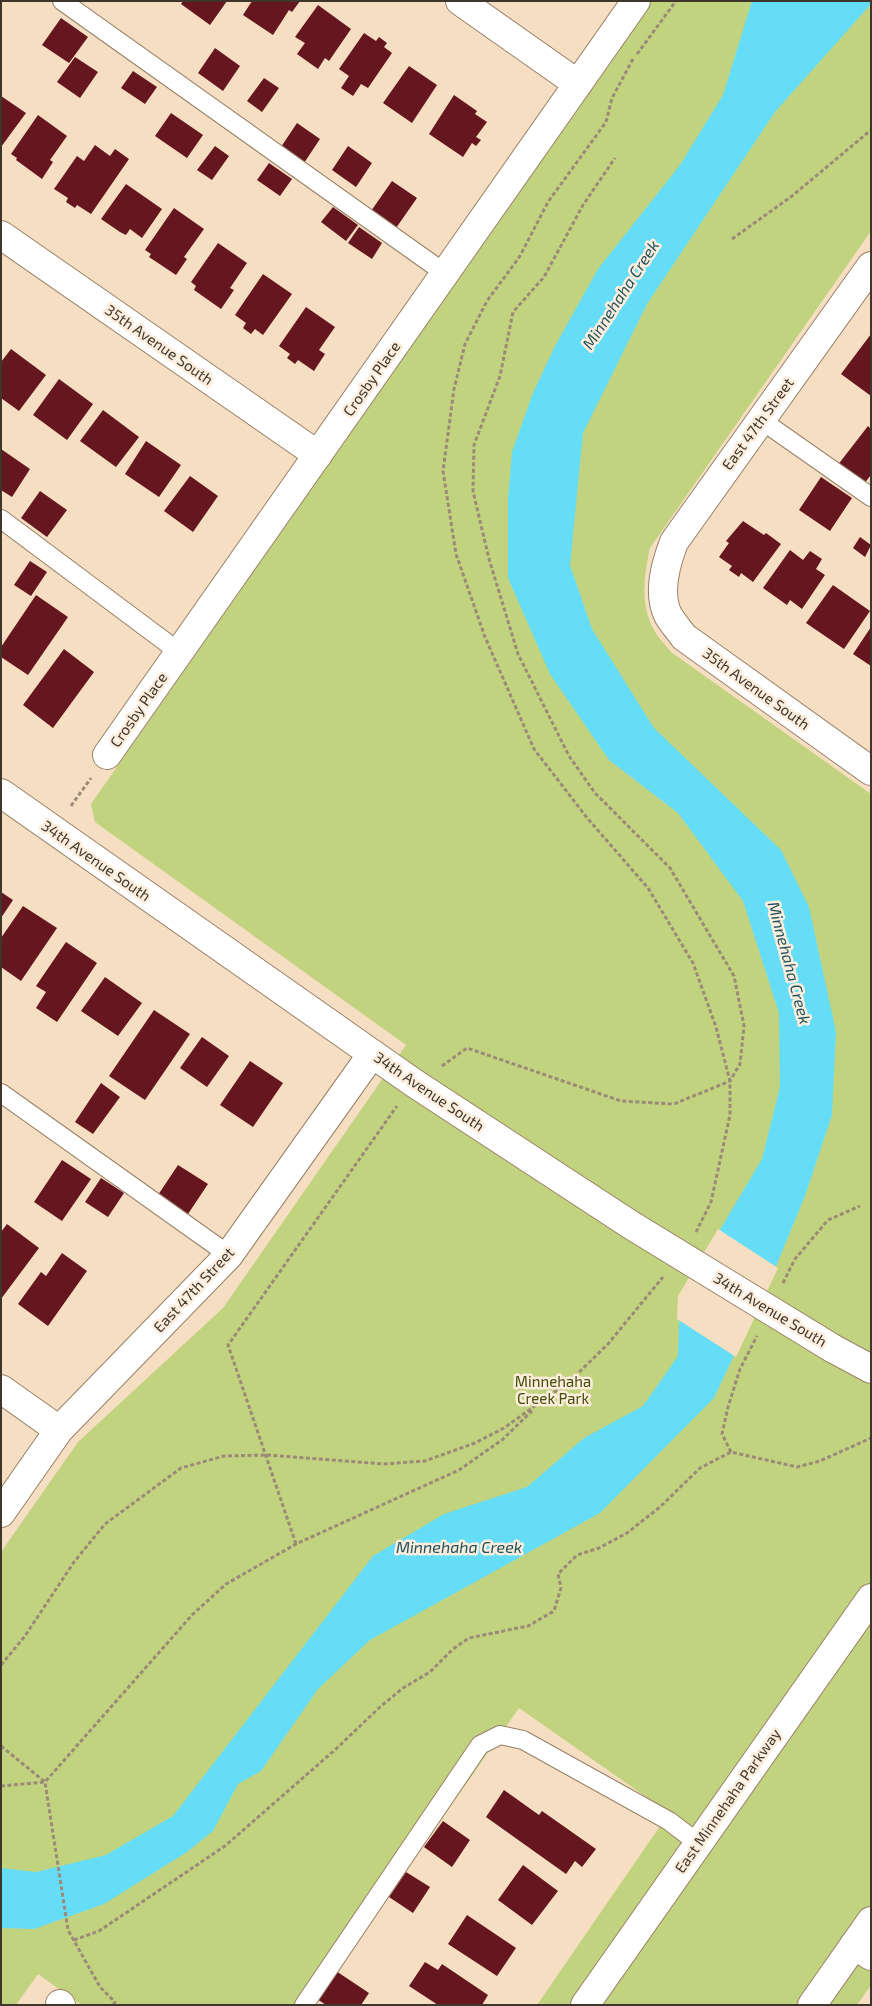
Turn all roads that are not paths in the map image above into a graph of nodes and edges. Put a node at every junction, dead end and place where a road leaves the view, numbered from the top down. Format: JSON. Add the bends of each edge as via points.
{"nodes":[{"id":1,"x":62,"y":1,"type":"edge"},
{"id":2,"x":460,"y":1,"type":"edge"},
{"id":3,"x":636,"y":1,"type":"edge"},
{"id":4,"x":578,"y":84,"type":"junction"},
{"id":5,"x":1,"y":234,"type":"edge"},
{"id":6,"x":871,"y":266,"type":"edge"},
{"id":7,"x":446,"y":274,"type":"junction"},
{"id":8,"x":761,"y":420,"type":"junction"},
{"id":9,"x":318,"y":455,"type":"junction"},
{"id":10,"x":871,"y":497,"type":"edge"},
{"id":11,"x":1,"y":519,"type":"edge"},
{"id":12,"x":664,"y":590,"type":"joint"},
{"id":13,"x":179,"y":652,"type":"junction"},
{"id":14,"x":107,"y":755,"type":"road end"},
{"id":15,"x":871,"y":771,"type":"edge"},
{"id":16,"x":1,"y":793,"type":"edge"},
{"id":17,"x":372,"y":1054,"type":"junction"},
{"id":18,"x":1,"y":1093,"type":"edge"},
{"id":19,"x":229,"y":1255,"type":"junction"},
{"id":20,"x":871,"y":1369,"type":"edge"},
{"id":21,"x":1,"y":1389,"type":"edge"},
{"id":22,"x":59,"y":1430,"type":"junction"},
{"id":23,"x":1,"y":1513,"type":"edge"},
{"id":24,"x":871,"y":1598,"type":"edge"},
{"id":25,"x":698,"y":1844,"type":"junction"},
{"id":26,"x":871,"y":1921,"type":"edge"},
{"id":27,"x":862,"y":1951,"type":"edge"},
{"id":28,"x":304,"y":2005,"type":"edge"},
{"id":29,"x":585,"y":2005,"type":"edge"},
{"id":30,"x":812,"y":2005,"type":"edge"}],
"edges":[{"from":1,"to":7,"type":"lane"},
{"from":2,"to":4,"type":"street"},
{"from":3,"to":4,"type":"street","name":"Crosby Place"},
{"from":4,"to":7,"type":"street","name":"Crosby Place"},
{"from":5,"to":9,"type":"street","name":"35th Avenue South"},
{"from":6,"to":8,"type":"street","name":"East 47th Street"},
{"from":7,"to":9,"type":"street","name":"Crosby Place"},
{"from":8,"to":10,"type":"lane"},
{"from":8,"to":12,"type":"street","name":"East 47th Street","via":[[674,542],[666,565]]},
{"from":9,"to":13,"type":"street","name":"Crosby Place"},
{"from":11,"to":13,"type":"lane"},
{"from":12,"to":15,"type":"street","name":"35th Avenue South","via":[[667,614],[684,637]]},
{"from":13,"to":14,"type":"street","name":"Crosby Place"},
{"from":16,"to":17,"type":"street","name":"34th Avenue South"},
{"from":17,"to":19,"type":"street","name":"East 47th Street"},
{"from":17,"to":20,"type":"street","name":"34th Avenue South","bridge":true,"via":[[630,1225]]},
{"from":18,"to":19,"type":"lane"},
{"from":19,"to":22,"type":"street","name":"East 47th Street"},
{"from":21,"to":22,"type":"street"},
{"from":22,"to":23,"type":"street","name":"East 47th Street"},
{"from":24,"to":25,"type":"street","name":"East Minnehaha Parkway"},
{"from":25,"to":28,"type":"lane","via":[[669,1821],[557,1758],[523,1740],[500,1735],[480,1745]]},
{"from":25,"to":29,"type":"street","name":"East Minnehaha Parkway"},
{"from":26,"to":27,"type":"street"},
{"from":27,"to":30,"type":"street"}]}
